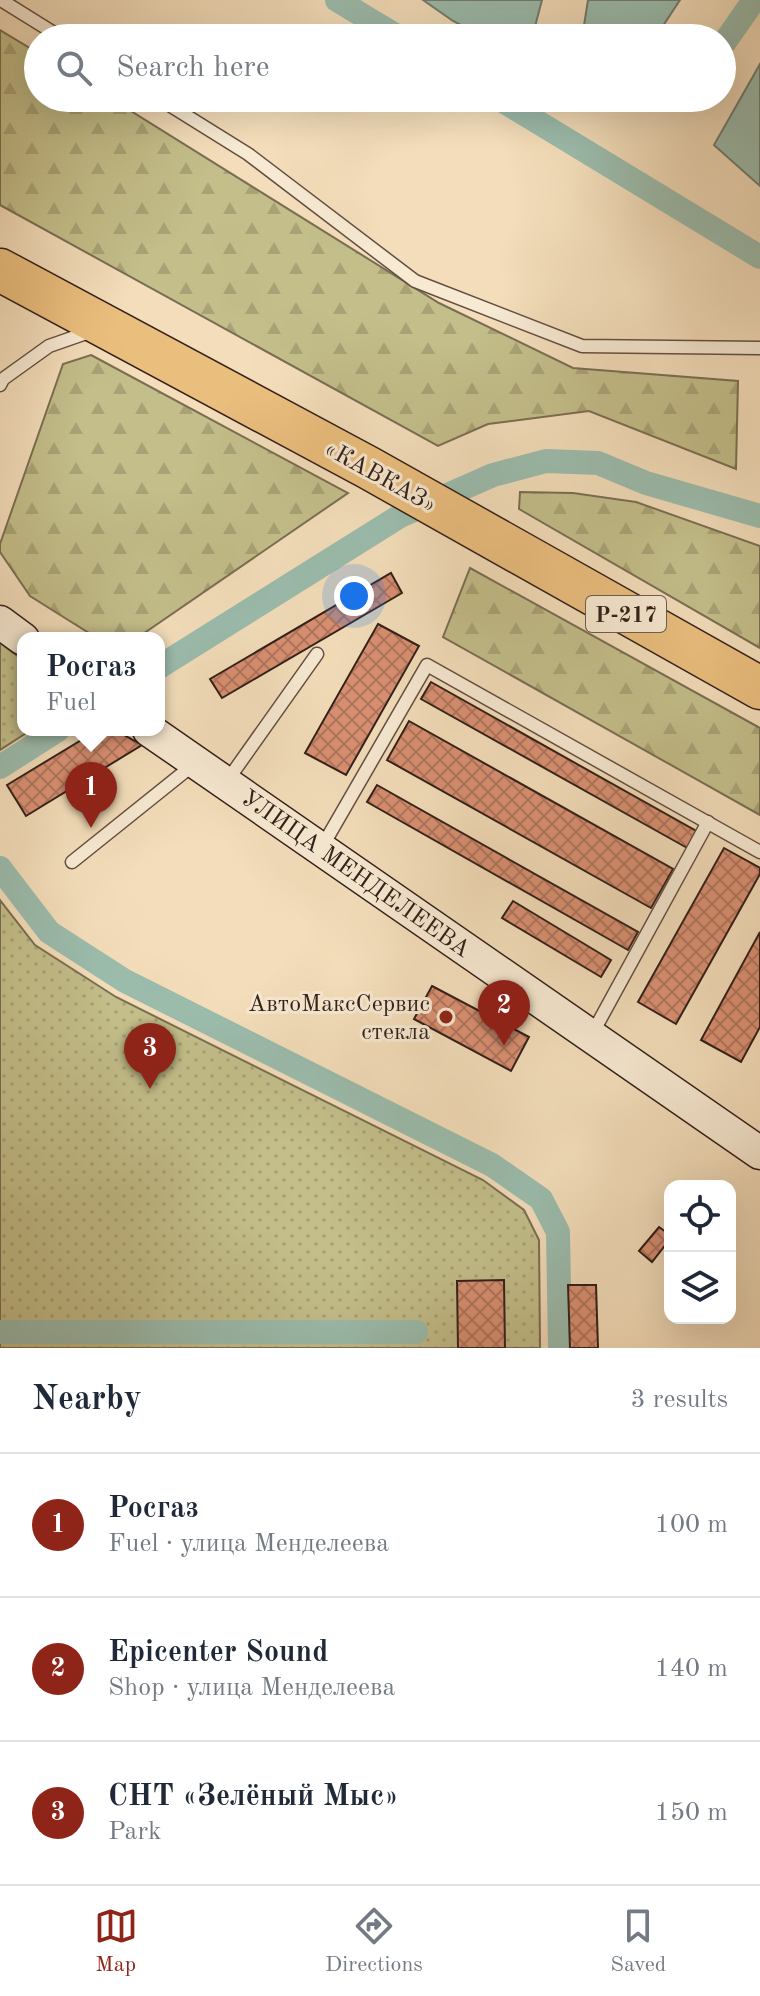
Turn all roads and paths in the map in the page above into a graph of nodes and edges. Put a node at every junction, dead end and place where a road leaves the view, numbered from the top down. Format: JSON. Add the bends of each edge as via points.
{"nodes":[{"id":1,"x":1,"y":0,"type":"edge"},
{"id":2,"x":40,"y":24,"type":"edge"},
{"id":3,"x":180,"y":112,"type":"edge"},
{"id":4,"x":0,"y":270,"type":"edge"},
{"id":5,"x":103,"y":327,"type":"junction"},
{"id":6,"x":760,"y":348,"type":"edge"},
{"id":7,"x":1,"y":380,"type":"edge"},
{"id":8,"x":0,"y":622,"type":"edge"},
{"id":9,"x":17,"y":635,"type":"edge"},
{"id":10,"x":317,"y":654,"type":"dead end"},
{"id":11,"x":760,"y":688,"type":"edge"},
{"id":12,"x":158,"y":736,"type":"edge"},
{"id":13,"x":193,"y":761,"type":"junction"},
{"id":14,"x":225,"y":784,"type":"junction"},
{"id":15,"x":708,"y":822,"type":"junction"},
{"id":16,"x":321,"y":849,"type":"junction"},
{"id":17,"x":760,"y":852,"type":"edge"},
{"id":18,"x":72,"y":862,"type":"dead end"},
{"id":19,"x":591,"y":1036,"type":"junction"},
{"id":20,"x":760,"y":1153,"type":"edge"}],
"edges":[{"from":1,"to":2,"type":"lane"},
{"from":3,"to":6,"type":"lane","via":[[248,154],[415,281],[582,346]]},
{"from":4,"to":5,"type":"highway","name":"«КАВКАЗ»","number":"Р-217"},
{"from":5,"to":7,"type":"lane","via":[[49,346]]},
{"from":5,"to":11,"type":"highway","name":"«КАВКАЗ»","number":"Р-217","via":[[369,468]]},
{"from":8,"to":9,"type":"main road"},
{"from":10,"to":14,"type":"lane"},
{"from":12,"to":13,"type":"main road","name":"УЛИЦА МЕНДЕЛЕЕВА"},
{"from":13,"to":14,"type":"main road","name":"УЛИЦА МЕНДЕЛЕЕВА"},
{"from":13,"to":18,"type":"lane"},
{"from":14,"to":16,"type":"main road","name":"УЛИЦА МЕНДЕЛЕЕВА"},
{"from":15,"to":16,"type":"lane","via":[[427,665]]},
{"from":15,"to":17,"type":"lane"},
{"from":15,"to":19,"type":"lane"},
{"from":16,"to":19,"type":"main road","name":"УЛИЦА МЕНДЕЛЕЕВА"},
{"from":19,"to":20,"type":"main road","name":"УЛИЦА МЕНДЕЛЕЕВА"}]}
